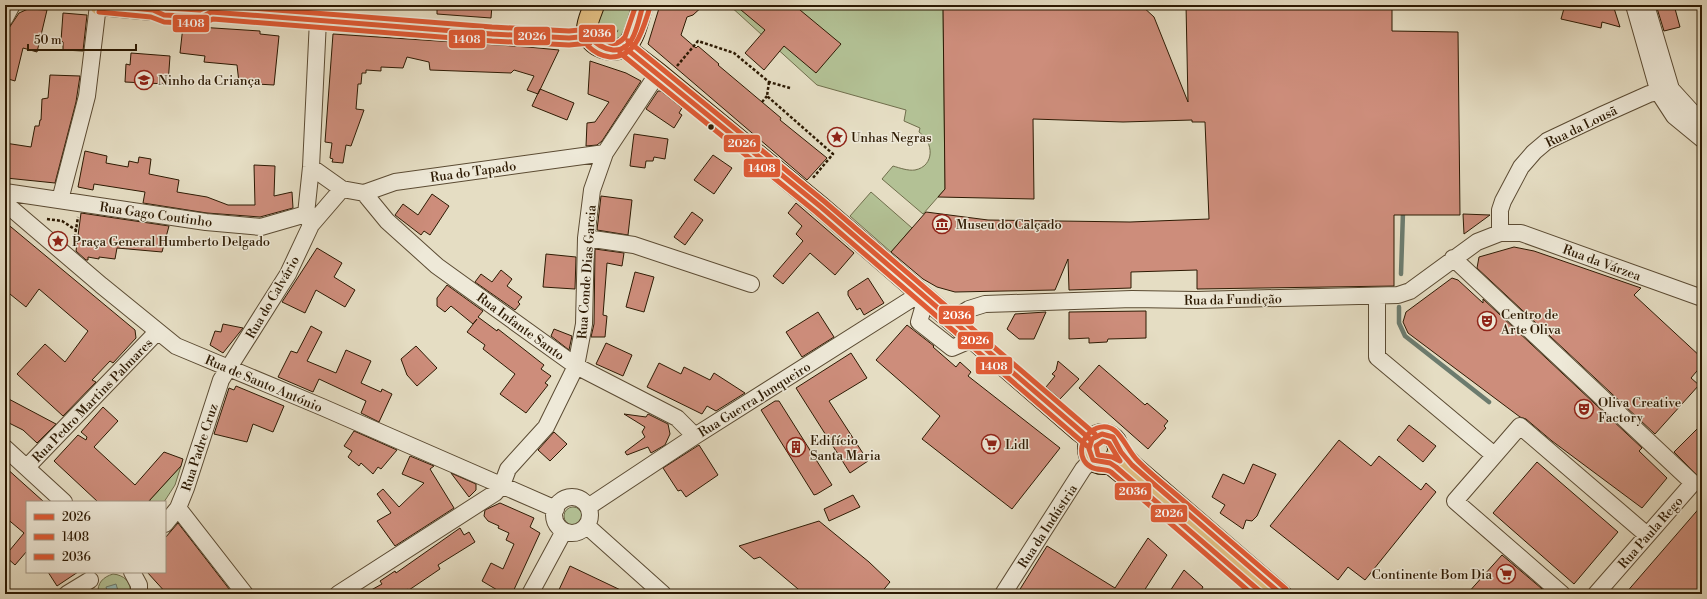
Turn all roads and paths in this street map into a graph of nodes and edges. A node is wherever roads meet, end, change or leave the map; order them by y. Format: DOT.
graph roads {
  1 [pos="12,5"];
  2 [pos="99,5"];
  3 [pos="594,5"];
  4 [pos="643,5"];
  5 [pos="1634,5"];
  6 [pos="1646,5"];
  7 [pos="160,8"];
  8 [pos="207,8"];
  9 [pos="5,18"];
  10 [pos="318,20"];
  11 [pos="594,31"];
  12 [pos="623,40"];
  13 [pos="1650,42"];
  14 [pos="666,71"];
  15 [pos="769,82"];
  16 [pos="790,88"];
  17 [pos="1665,91"];
  18 [pos="767,96"];
  19 [pos="762,102"];
  20 [pos="1702,123"];
  21 [pos="1702,139"];
  22 [pos="605,153"];
  23 [pos="311,167"];
  24 [pos="811,181"];
  25 [pos="342,189"];
  26 [pos="5,192"];
  27 [pos="364,193"];
  28 [pos="60,200"];
  29 [pos="5,203"];
  30 [pos="46,218"];
  31 [pos="309,219"];
  32 [pos="76,226"];
  33 [pos="76,230"];
  34 [pos="1500,233"];
  35 [pos="586,238"];
  36 [pos="74,244"];
  37 [pos="1453,258"];
  38 [pos="751,284"];
  39 [pos="923,295"];
  40 [pos="1377,296"];
  41 [pos="1702,298"];
  42 [pos="951,320"];
  43 [pos="157,332"];
  44 [pos="973,339"];
  45 [pos="576,366"];
  46 [pos="228,367"];
  47 [pos="695,436"];
  48 [pos="5,448"];
  49 [pos="1103,453"];
  50 [pos="1494,455"];
  51 [pos="27,467"];
  52 [pos="502,485"];
  53 [pos="63,501"];
  54 [pos="588,507"];
  55 [pos="178,508"];
  56 [pos="556,509"];
  57 [pos="166,523"];
  58 [pos="587,526"];
  59 [pos="564,531"];
  60 [pos="1648,534"];
  61 [pos="92,582"];
  62 [pos="67,594"];
  63 [pos="246,594"];
  64 [pos="338,594"];
  65 [pos="530,594"];
  66 [pos="663,594"];
  67 [pos="1003,594"];
  68 [pos="1263,594"];
  69 [pos="1281,594"];
  70 [pos="1562,594"];
  71 [pos="1596,594"];
  1 -- 9 [label="street"];
  2 -- 7 [label="main road"];
  2 -- 28 [label="street"];
  3 -- 11 [label="main road"];
  4 -- 12 [label="main road"];
  5 -- 13 [label="street"];
  6 -- 13 [label="street"];
  7 -- 8 [label="street"];
  8 -- 10 [label="street"];
  10 -- 11 [label="street"];
  10 -- 23 [label="street, Rua do Calvário"];
  11 -- 12 [label="path"];
  11 -- 12 [label="main road"];
  12 -- 14 [label="main road"];
  13 -- 17 [label="street"];
  14 -- 15 [label="path"];
  14 -- 22 [label="street, Rua Conde Dias Garcia"];
  14 -- 39 [label="main road"];
  15 -- 16 [label="path"];
  15 -- 18 [label="path"];
  17 -- 20 [label="street"];
  17 -- 21 [label="street"];
  17 -- 34 [label="street, Rua da Lousã"];
  18 -- 19 [label="path"];
  18 -- 24 [label="path"];
  22 -- 27 [label="street, Rua do Tapado"];
  22 -- 35 [label="street, Rua Conde Dias Garcia"];
  23 -- 25 [label="street"];
  23 -- 31 [label="street, Rua do Calvário"];
  25 -- 27 [label="street, Rua do Tapado"];
  25 -- 31 [label="street, Rua do Calvário"];
  26 -- 28 [label="street, Rua Gago Coutinho"];
  27 -- 45 [label="street, Rua Infante Santo"];
  28 -- 31 [label="street, Rua Gago Coutinho"];
  29 -- 43 [label="street, Rua de Santo António"];
  30 -- 33 [label="path"];
  31 -- 46 [label="street, Rua do Calvário"];
  32 -- 33 [label="path"];
  33 -- 36 [label="path"];
  34 -- 37 [label="street, Rua da Fundição"];
  34 -- 41 [label="street, Rua da Várzea"];
  35 -- 38 [label="street"];
  35 -- 45 [label="street, Rua Conde Dias Garcia"];
  37 -- 40 [label="street, Rua da Fundição"];
  37 -- 60 [label="street, Rua Paula Rego"];
  39 -- 42 [label="main road"];
  39 -- 44 [label="street"];
  39 -- 47 [label="street, Rua Guerra Junqueiro"];
  40 -- 42 [label="street, Rua da Fundição"];
  40 -- 50 [label="street"];
  42 -- 44 [label="main road"];
  43 -- 46 [label="street, Rua de Santo António"];
  43 -- 51 [label="street, Rua Pedro Martins Palmares"];
  44 -- 49 [label="main road"];
  45 -- 47 [label="street, Rua Infante Santo"];
  45 -- 52 [label="street, Rua Conde Dias Garcia"];
  46 -- 52 [label="street, Rua de Santo António"];
  46 -- 55 [label="street, Rua Padre Cruz"];
  47 -- 54 [label="street, Rua Guerra Junqueiro"];
  48 -- 51 [label="street"];
  49 -- 67 [label="street, Rua da Indústria"];
  49 -- 68 [label="main road"];
  49 -- 69 [label="main road"];
  50 -- 60 [label="street"];
  50 -- 70 [label="street"];
  51 -- 53 [label="street"];
  52 -- 56 [label="street, Rua de Santo António"];
  52 -- 64 [label="street, Rua Conde Dias Garcia"];
  54 -- 56 [label="street"];
  54 -- 58 [label="street"];
  55 -- 57 [label="street, Rua Padre Cruz"];
  55 -- 63 [label="street"];
  56 -- 59 [label="street"];
  58 -- 59 [label="street"];
  58 -- 66 [label="street"];
  59 -- 65 [label="street"];
  60 -- 71 [label="street, Rua Paula Rego"];
  61 -- 62 [label="street"];
}
